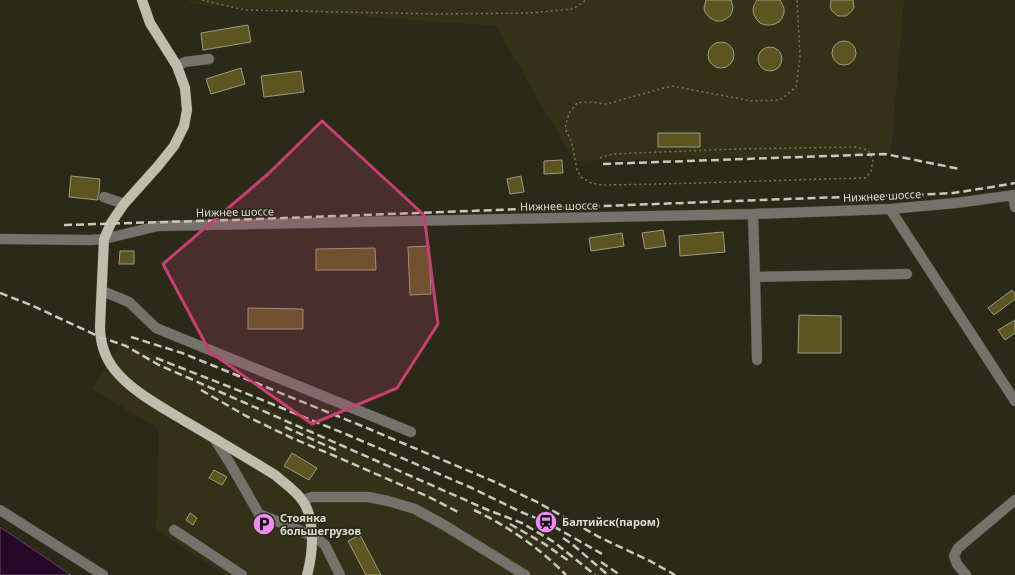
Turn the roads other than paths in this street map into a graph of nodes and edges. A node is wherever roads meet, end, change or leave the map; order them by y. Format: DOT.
graph roads {
  1 [pos="142,0"];
  2 [pos="209,59"];
  3 [pos="177,66"];
  4 [pos="1014,195"];
  5 [pos="104,197"];
  6 [pos="124,204"];
  7 [pos="1015,207"];
  8 [pos="890,209"];
  9 [pos="753,214"];
  10 [pos="0,239"];
  11 [pos="104,240"];
  12 [pos="907,274"];
  13 [pos="756,277"];
  14 [pos="102,291"];
  15 [pos="757,360"];
  16 [pos="1015,401"];
  17 [pos="411,432"];
  18 [pos="214,438"];
  19 [pos="303,500"];
  20 [pos="1015,500"];
  21 [pos="0,510"];
  22 [pos="174,530"];
  23 [pos="312,536"];
  24 [pos="103,575"];
  25 [pos="242,575"];
  26 [pos="307,575"];
  27 [pos="340,575"];
  28 [pos="525,575"];
  29 [pos="966,575"];
  1 -- 3 [label="main road"];
  2 -- 3 [label="street"];
  3 -- 6 [label="main road"];
  4 -- 7 [label="street"];
  4 -- 8 [label="street, Нижнее шоссе"];
  5 -- 6 [label="street"];
  6 -- 11 [label="main road"];
  8 -- 9 [label="street, Нижнее шоссе"];
  8 -- 16 [label="street"];
  9 -- 11 [label="street, Нижнее шоссе"];
  9 -- 13 [label="street"];
  10 -- 11 [label="street, Нижнее шоссе"];
  11 -- 14 [label="main road"];
  12 -- 13 [label="street"];
  13 -- 15 [label="street"];
  14 -- 17 [label="street"];
  14 -- 18 [label="main road"];
  18 -- 19 [label="main road"];
  18 -- 23 [label="street"];
  19 -- 23 [label="main road"];
  19 -- 28 [label="street"];
  20 -- 29 [label="street"];
  21 -- 24 [label="street"];
  22 -- 25 [label="street"];
  23 -- 26 [label="main road"];
  23 -- 27 [label="street"];
}
